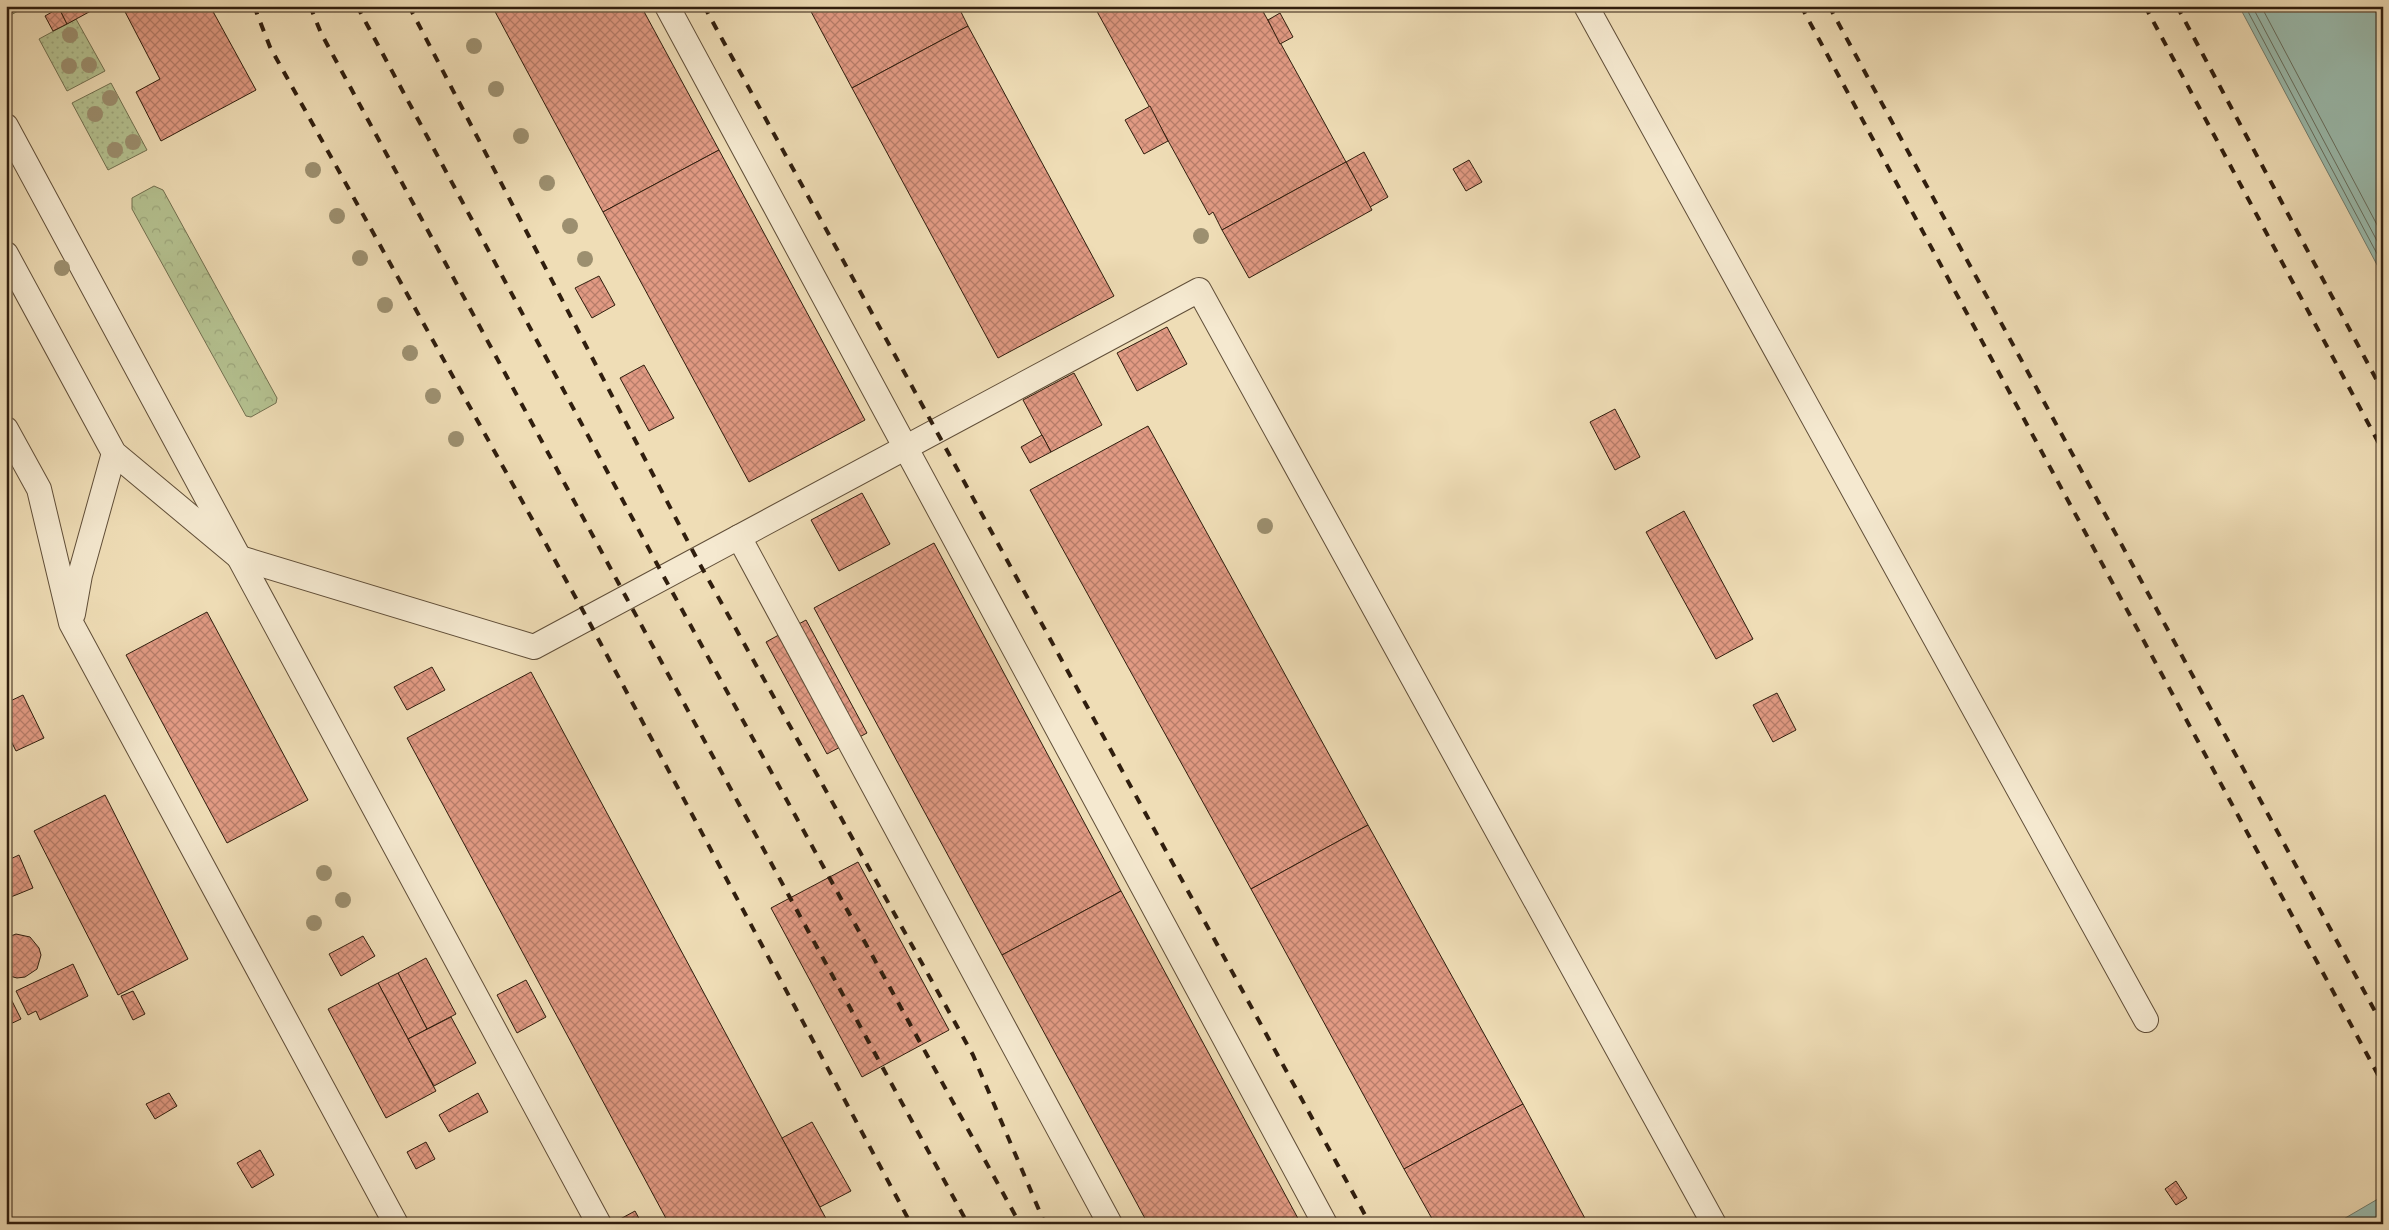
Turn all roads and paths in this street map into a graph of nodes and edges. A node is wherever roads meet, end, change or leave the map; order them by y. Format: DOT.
graph roads {
  1 [pos="667,6"];
  2 [pos="1586,6"];
  3 [pos="6,126"];
  4 [pos="6,254"];
  5 [pos="6,429"];
  6 [pos="906,447"];
  7 [pos="114,453"];
  8 [pos="739,537"];
  9 [pos="240,558"];
  10 [pos="72,623"];
  11 [pos="2146,1020"];
  12 [pos="396,1224"];
  13 [pos="599,1224"];
  14 [pos="1110,1224"];
  15 [pos="1326,1224"];
  16 [pos="1714,1224"];
  1 -- 6 [label="lane"];
  2 -- 11 [label="lane"];
  3 -- 9 [label="lane"];
  4 -- 7 [label="lane"];
  5 -- 10 [label="lane"];
  6 -- 8 [label="lane"];
  6 -- 15 [label="lane"];
  6 -- 16 [label="lane"];
  7 -- 9 [label="lane"];
  7 -- 10 [label="lane"];
  8 -- 9 [label="lane"];
  8 -- 14 [label="lane"];
  9 -- 13 [label="lane"];
  10 -- 12 [label="lane"];
}
